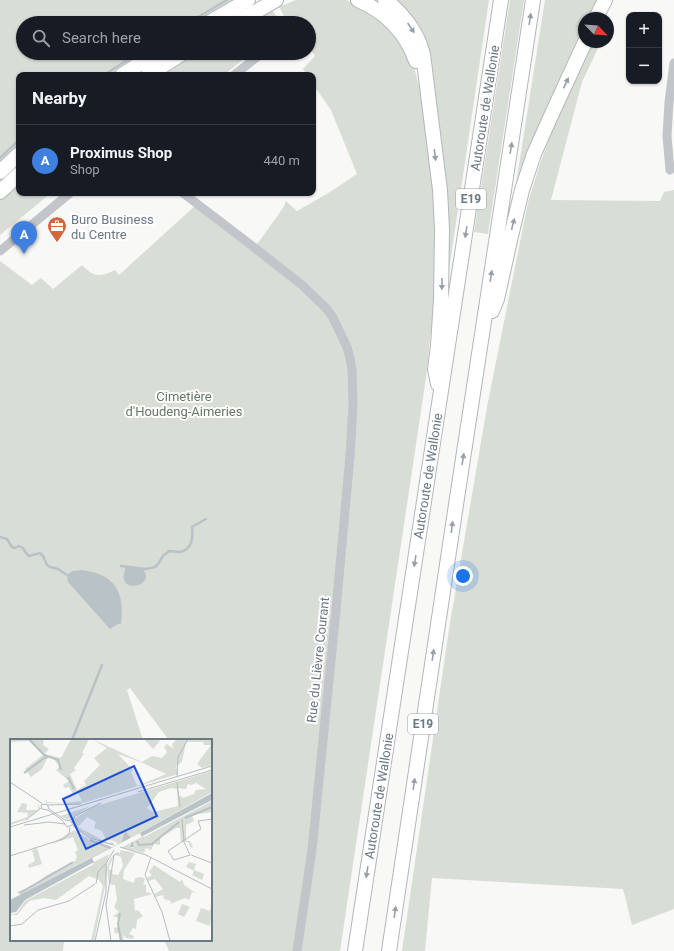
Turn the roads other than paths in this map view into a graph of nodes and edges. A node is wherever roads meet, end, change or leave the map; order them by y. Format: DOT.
graph roads {
  1 [pos="248,0"];
  2 [pos="276,0"];
  3 [pos="358,0"];
  4 [pos="384,0"];
  5 [pos="501,0"];
  6 [pos="533,0"];
  7 [pos="605,0"];
  8 [pos="599,12"];
  9 [pos="220,16"];
  10 [pos="248,16"];
  11 [pos="582,48"];
  12 [pos="146,60"];
  13 [pos="173,60"];
  14 [pos="253,60"];
  15 [pos="674,62"];
  16 [pos="127,72"];
  17 [pos="153,72"];
  18 [pos="238,72"];
  19 [pos="427,93"];
  20 [pos="16,157"];
  21 [pos="670,170"];
  22 [pos="0,172"];
  23 [pos="16,177"];
  24 [pos="0,192"];
  25 [pos="66,196"];
  26 [pos="187,196"];
  27 [pos="0,251"];
  28 [pos="483,328"];
  29 [pos="440,398"];
  30 [pos="297,951"];
  31 [pos="355,951"];
  32 [pos="390,951"];
  1 -- 9 [label="highway"];
  2 -- 10 [label="highway"];
  3 -- 19 [label="highway"];
  4 -- 19 [label="highway, one-way"];
  5 -- 29 [label="highway, Autoroute de Wallonie / E19, one-way"];
  28 -- 6 [label="highway, E19, one-way"];
  7 -- 8 [label="highway"];
  28 -- 11 [label="highway, one-way"];
  12 -- 16 [label="highway"];
  13 -- 17 [label="highway"];
  14 -- 18 [label="street"];
  15 -- 21 [label="street"];
  19 -- 29 [label="highway, one-way"];
  20 -- 22 [label="highway"];
  23 -- 24 [label="highway"];
  25 -- 27 [label="street"];
  26 -- 30 [label="street, Rue du Lièvre Courant"];
  32 -- 28 [label="highway, E19, one-way"];
  29 -- 31 [label="highway, Autoroute de Wallonie / E19, one-way"];
}
